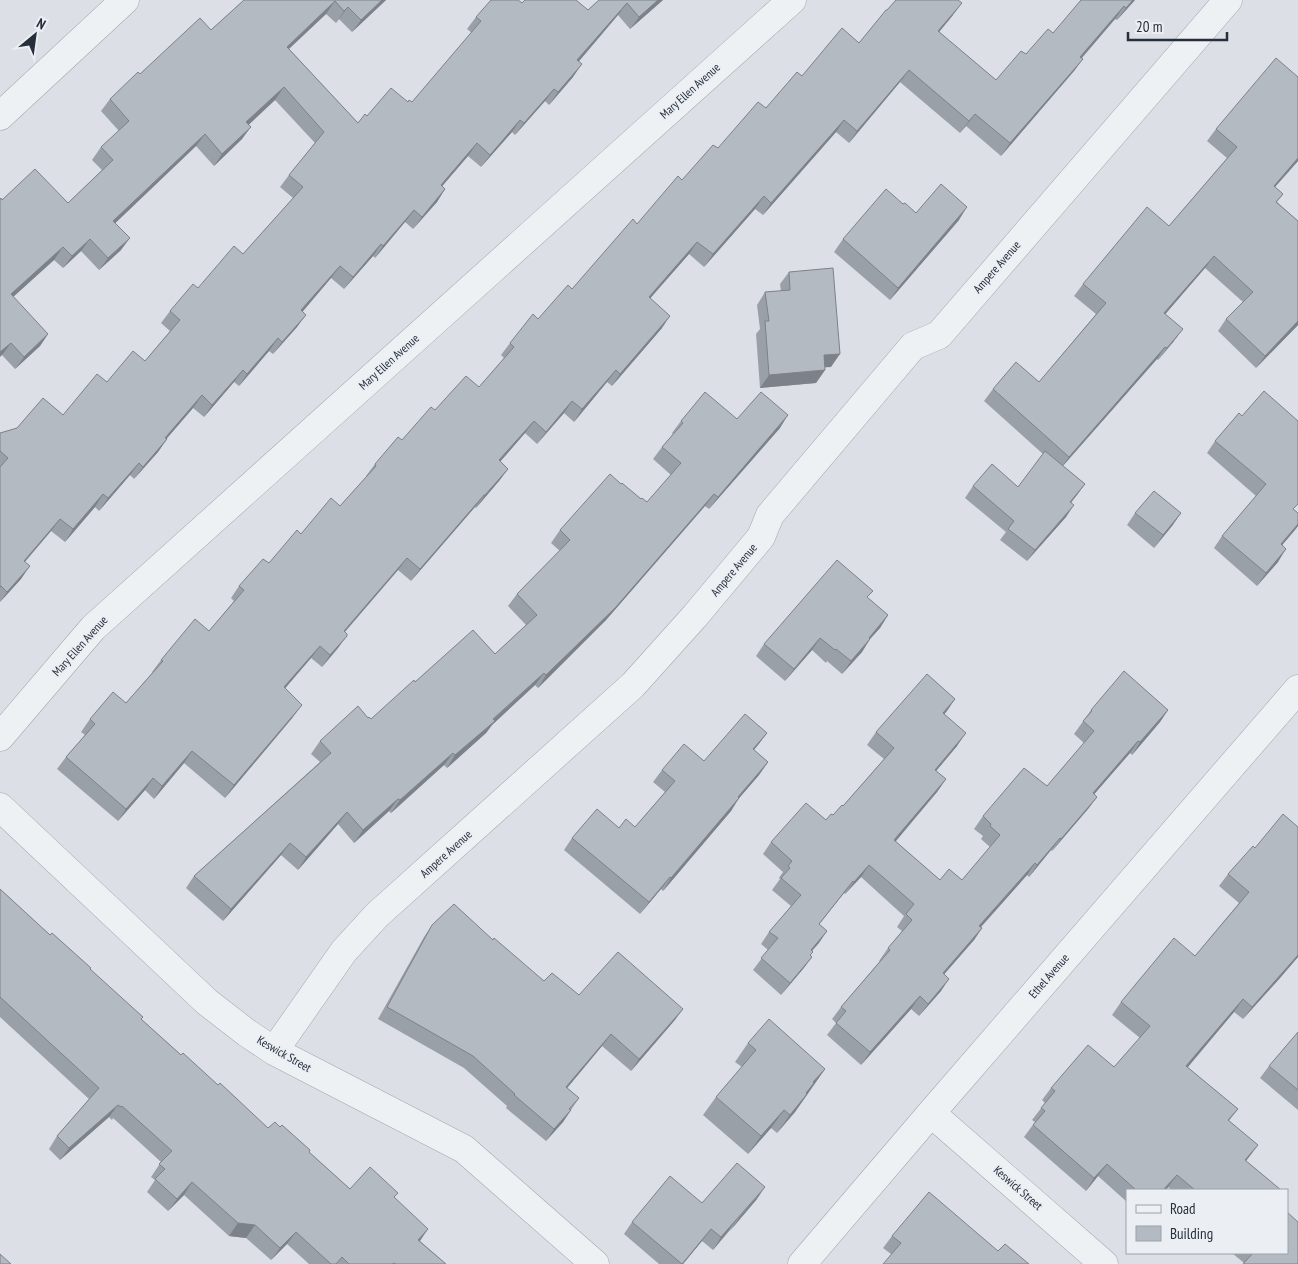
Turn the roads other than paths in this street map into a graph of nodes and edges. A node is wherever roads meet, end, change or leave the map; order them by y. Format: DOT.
graph roads {
  1 [pos="125,0"];
  2 [pos="792,0"];
  3 [pos="1228,0"];
  4 [pos="0,116"];
  5 [pos="1298,689"];
  6 [pos="0,737"];
  7 [pos="0,807"];
  8 [pos="274,1051"];
  9 [pos="931,1112"];
  10 [pos="595,1264"];
  11 [pos="802,1264"];
  12 [pos="1104,1264"];
  1 -- 4 [label="street"];
  2 -- 6 [label="street, Mary Ellen Avenue"];
  3 -- 8 [label="street, Ampere Avenue"];
  5 -- 9 [label="street, Ethel Avenue"];
  7 -- 8 [label="street, Keswick Street"];
  8 -- 10 [label="street, Keswick Street"];
  9 -- 11 [label="street, Ethel Avenue"];
  9 -- 12 [label="street, Keswick Street"];
}
